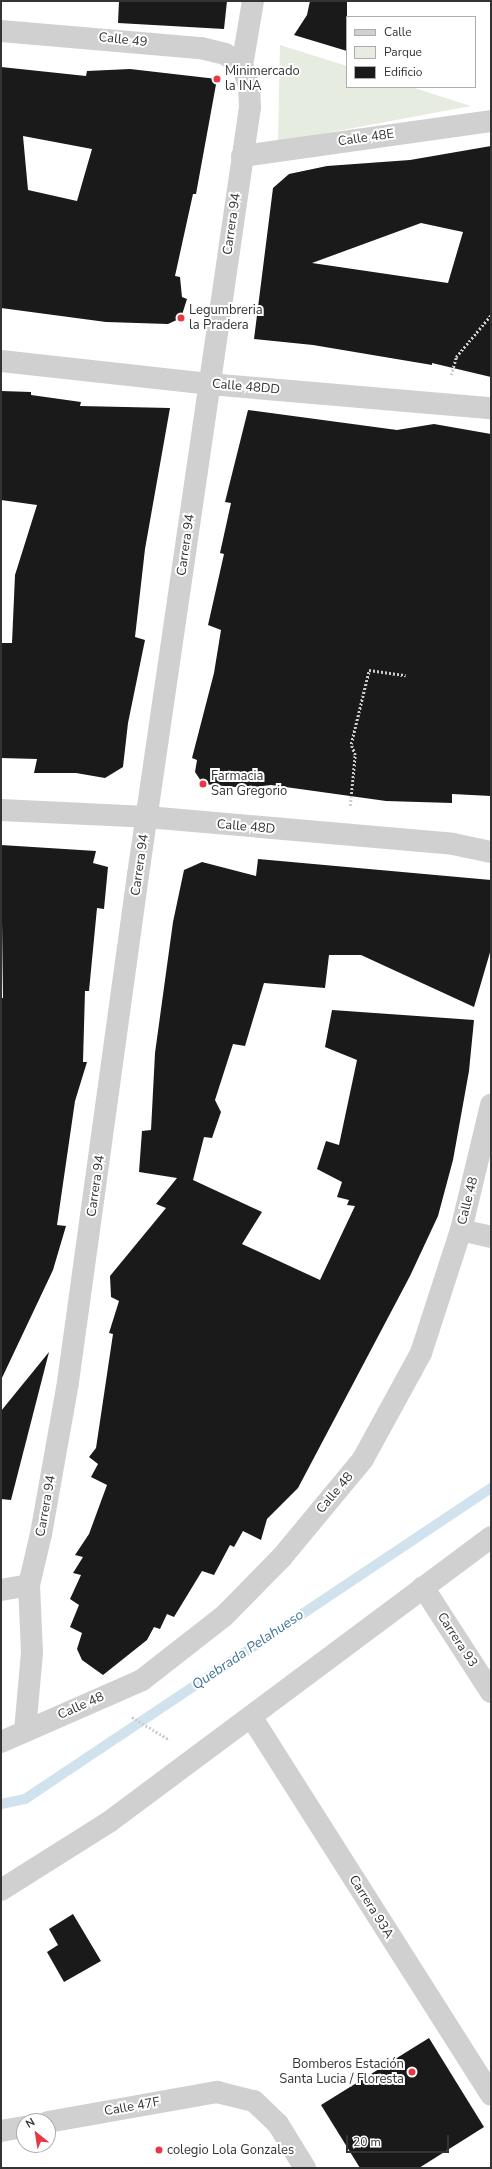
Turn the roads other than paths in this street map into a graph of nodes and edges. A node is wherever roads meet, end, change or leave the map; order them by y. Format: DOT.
graph roads {
  1 [pos="253,1"];
  2 [pos="1,31"];
  3 [pos="242,66"];
  4 [pos="491,121"];
  5 [pos="242,156"];
  6 [pos="1,361"];
  7 [pos="209,384"];
  8 [pos="491,408"];
  9 [pos="1,810"];
  10 [pos="147,817"];
  11 [pos="491,852"];
  12 [pos="491,1104"];
  13 [pos="461,1230"];
  14 [pos="491,1237"];
  15 [pos="491,1537"];
  16 [pos="29,1585"];
  17 [pos="423,1587"];
  18 [pos="1,1590"];
  19 [pos="491,1692"];
  20 [pos="252,1718"];
  21 [pos="25,1731"];
  22 [pos="1,1742"];
  23 [pos="1,1890"];
  24 [pos="491,2095"];
  25 [pos="56,2121"];
  26 [pos="16,2128"];
  27 [pos="1,2131"];
  28 [pos="305,2168"];
  1 -- 3 [label="street"];
  2 -- 3 [label="street, Calle 49"];
  3 -- 5 [label="street, Carrera 94"];
  4 -- 5 [label="street, Calle 48E"];
  5 -- 7 [label="street, Carrera 94"];
  6 -- 7 [label="street, Calle 48DD"];
  7 -- 8 [label="street, Calle 48DD"];
  7 -- 10 [label="street, Carrera 94"];
  9 -- 10 [label="street, Calle 48D"];
  10 -- 11 [label="street, Calle 48D"];
  10 -- 16 [label="street, Carrera 94"];
  12 -- 13 [label="street, Calle 48"];
  13 -- 14 [label="street"];
  13 -- 21 [label="street, Calle 48"];
  15 -- 17 [label="street"];
  16 -- 18 [label="street"];
  16 -- 21 [label="street, Carrera 94"];
  17 -- 19 [label="street, Carrera 93"];
  17 -- 20 [label="street"];
  20 -- 23 [label="street"];
  20 -- 24 [label="street, Carrera 93A"];
  21 -- 22 [label="street, Calle 48"];
  25 -- 28 [label="street, Calle 47F"];
  26 -- 27 [label="street"];
}
